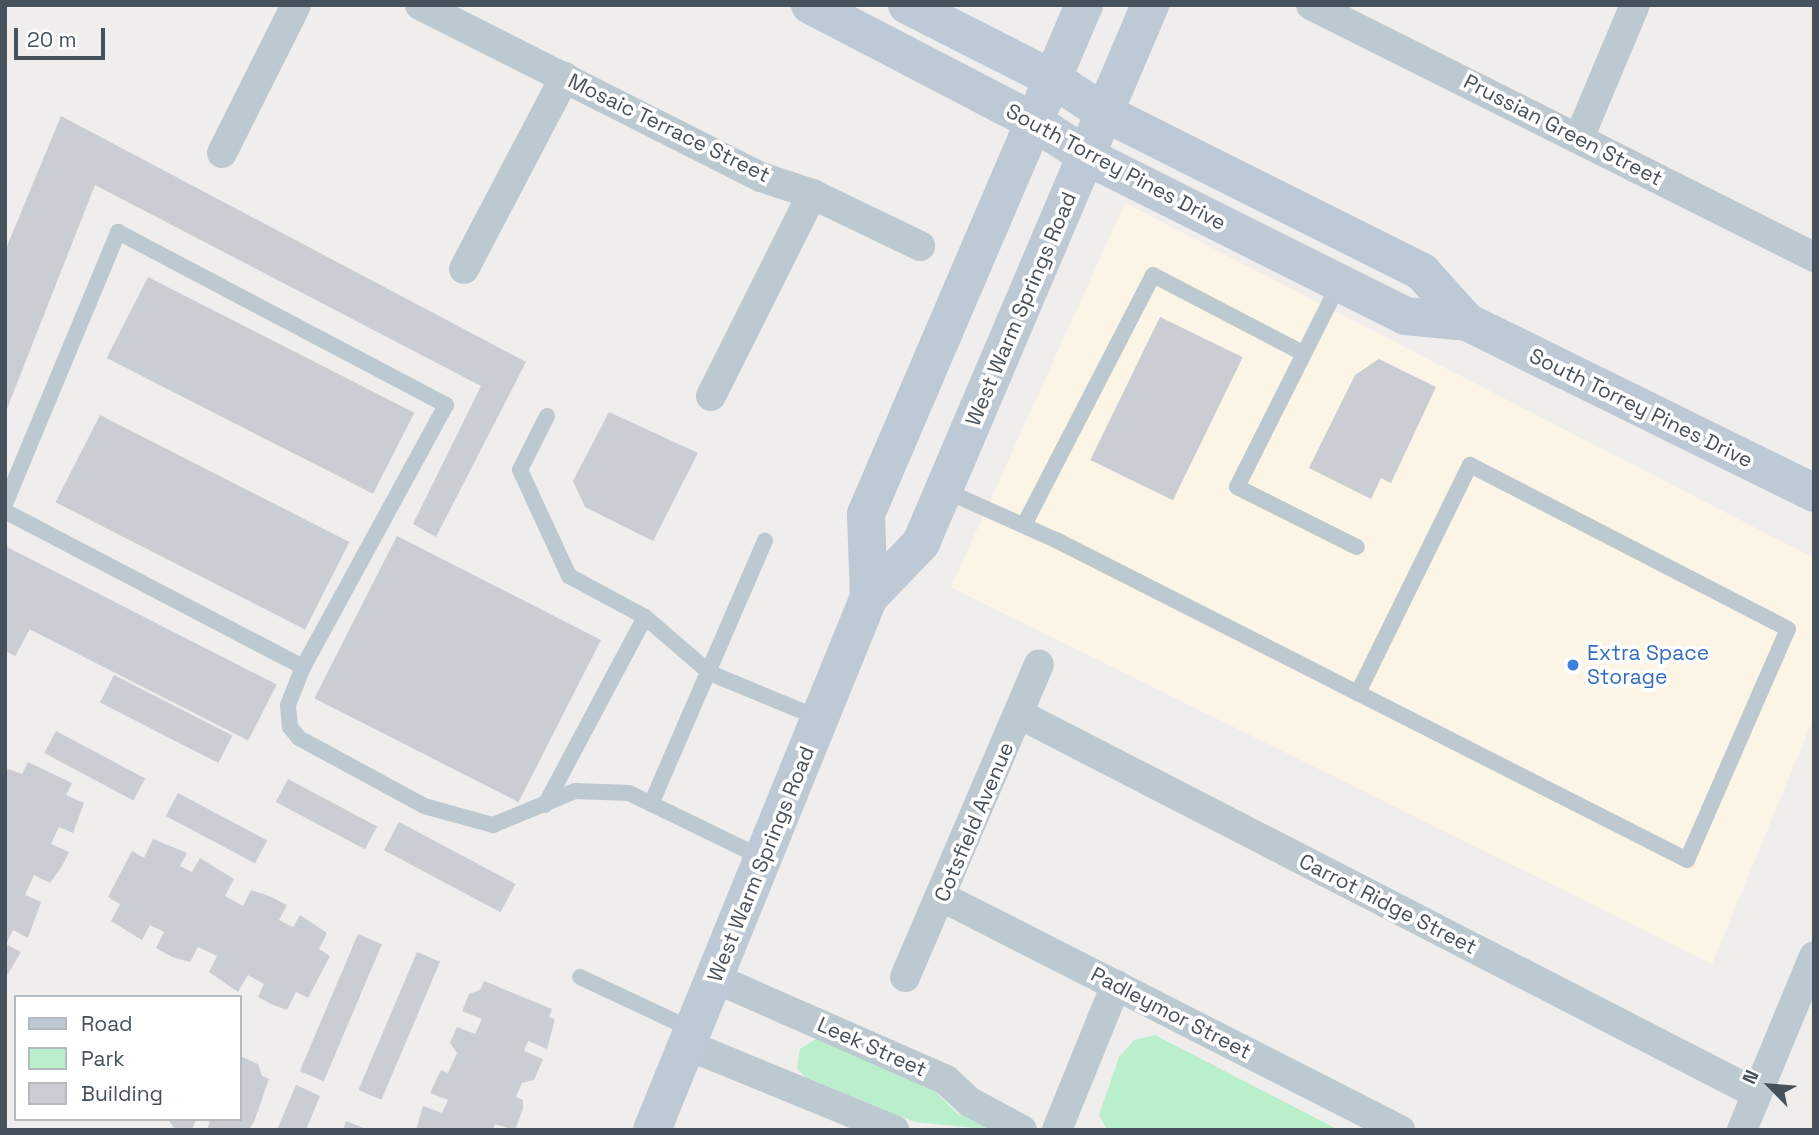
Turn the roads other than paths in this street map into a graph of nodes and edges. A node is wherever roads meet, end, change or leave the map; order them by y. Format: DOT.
graph roads {
  1 [pos="296,5"];
  2 [pos="420,5"];
  3 [pos="810,5"];
  4 [pos="907,5"];
  5 [pos="1084,5"];
  6 [pos="1150,5"];
  7 [pos="1311,5"];
  8 [pos="1635,5"];
  9 [pos="565,77"];
  10 [pos="1053,79"];
  11 [pos="1105,113"];
  12 [pos="1032,121"];
  13 [pos="1580,138"];
  14 [pos="222,153"];
  15 [pos="1086,156"];
  16 [pos="811,194"];
  17 [pos="920,246"];
  18 [pos="1814,257"];
  19 [pos="464,269"];
  20 [pos="1339,284"];
  21 [pos="1467,322"];
  22 [pos="1303,353"];
  23 [pos="711,396"];
  24 [pos="547,416"];
  25 [pos="944,490"];
  26 [pos="1814,493"];
  27 [pos="5,504"];
  28 [pos="5,511"];
  29 [pos="1024,525"];
  30 [pos="765,541"];
  31 [pos="1356,547"];
  32 [pos="869,597"];
  33 [pos="645,617"];
  34 [pos="1039,665"];
  35 [pos="303,667"];
  36 [pos="710,673"];
  37 [pos="1358,693"];
  38 [pos="1019,714"];
  39 [pos="821,719"];
  40 [pos="651,804"];
  41 [pos="545,805"];
  42 [pos="763,858"];
  43 [pos="942,897"];
  44 [pos="1814,957"];
  45 [pos="580,977"];
  46 [pos="905,977"];
  47 [pos="714,978"];
  48 [pos="1116,985"];
  49 [pos="690,1038"];
  50 [pos="1757,1094"];
  51 [pos="652,1130"];
  52 [pos="894,1130"];
  53 [pos="1022,1130"];
  54 [pos="1057,1130"];
  55 [pos="1400,1130"];
  56 [pos="1742,1130"];
  1 -- 14 [label="street"];
  2 -- 9 [label="street, Mosaic Terrace Street"];
  3 -- 12 [label="main road, South Torrey Pines Drive"];
  4 -- 10 [label="main road, South Torrey Pines Drive"];
  5 -- 10 [label="main road, West Warm Springs Road"];
  6 -- 11 [label="main road, West Warm Springs Road"];
  7 -- 13 [label="street, Prussian Green Street"];
  8 -- 13 [label="street"];
  9 -- 16 [label="street, Mosaic Terrace Street"];
  9 -- 19 [label="street"];
  10 -- 11 [label="main road, South Torrey Pines Drive"];
  10 -- 12 [label="main road, West Warm Springs Road"];
  11 -- 15 [label="main road, West Warm Springs Road"];
  11 -- 21 [label="main road, South Torrey Pines Drive"];
  12 -- 15 [label="main road, South Torrey Pines Drive"];
  12 -- 32 [label="main road, West Warm Springs Road"];
  13 -- 18 [label="street, Prussian Green Street"];
  15 -- 20 [label="main road, South Torrey Pines Drive"];
  15 -- 25 [label="main road, West Warm Springs Road"];
  16 -- 17 [label="street, Mosaic Terrace Street"];
  16 -- 23 [label="street"];
  20 -- 21 [label="main road, South Torrey Pines Drive"];
  20 -- 22 [label="lane"];
  21 -- 26 [label="main road, South Torrey Pines Drive"];
  22 -- 29 [label="lane"];
  22 -- 31 [label="lane"];
  24 -- 33 [label="lane"];
  25 -- 29 [label="lane"];
  25 -- 32 [label="main road, West Warm Springs Road"];
  27 -- 35 [label="lane"];
  28 -- 35 [label="lane"];
  29 -- 37 [label="lane"];
  30 -- 36 [label="lane"];
  32 -- 39 [label="main road, West Warm Springs Road"];
  33 -- 36 [label="lane"];
  33 -- 41 [label="lane"];
  34 -- 38 [label="street, Cotsfield Avenue"];
  35 -- 41 [label="lane"];
  36 -- 39 [label="lane"];
  36 -- 40 [label="lane"];
  37 -- 37 [label="lane"];
  38 -- 43 [label="street, Cotsfield Avenue"];
  38 -- 50 [label="street, Carrot Ridge Street"];
  39 -- 42 [label="main road, West Warm Springs Road"];
  40 -- 41 [label="lane"];
  40 -- 42 [label="lane"];
  42 -- 47 [label="main road, West Warm Springs Road"];
  43 -- 46 [label="street, Cotsfield Avenue"];
  43 -- 48 [label="street, Padleymor Street"];
  44 -- 50 [label="street"];
  45 -- 49 [label="lane"];
  47 -- 49 [label="main road, West Warm Springs Road"];
  47 -- 53 [label="street, Leek Street"];
  48 -- 54 [label="street"];
  48 -- 55 [label="street, Padleymor Street"];
  49 -- 51 [label="main road, West Warm Springs Road"];
  49 -- 52 [label="street"];
  50 -- 56 [label="street"];
}
